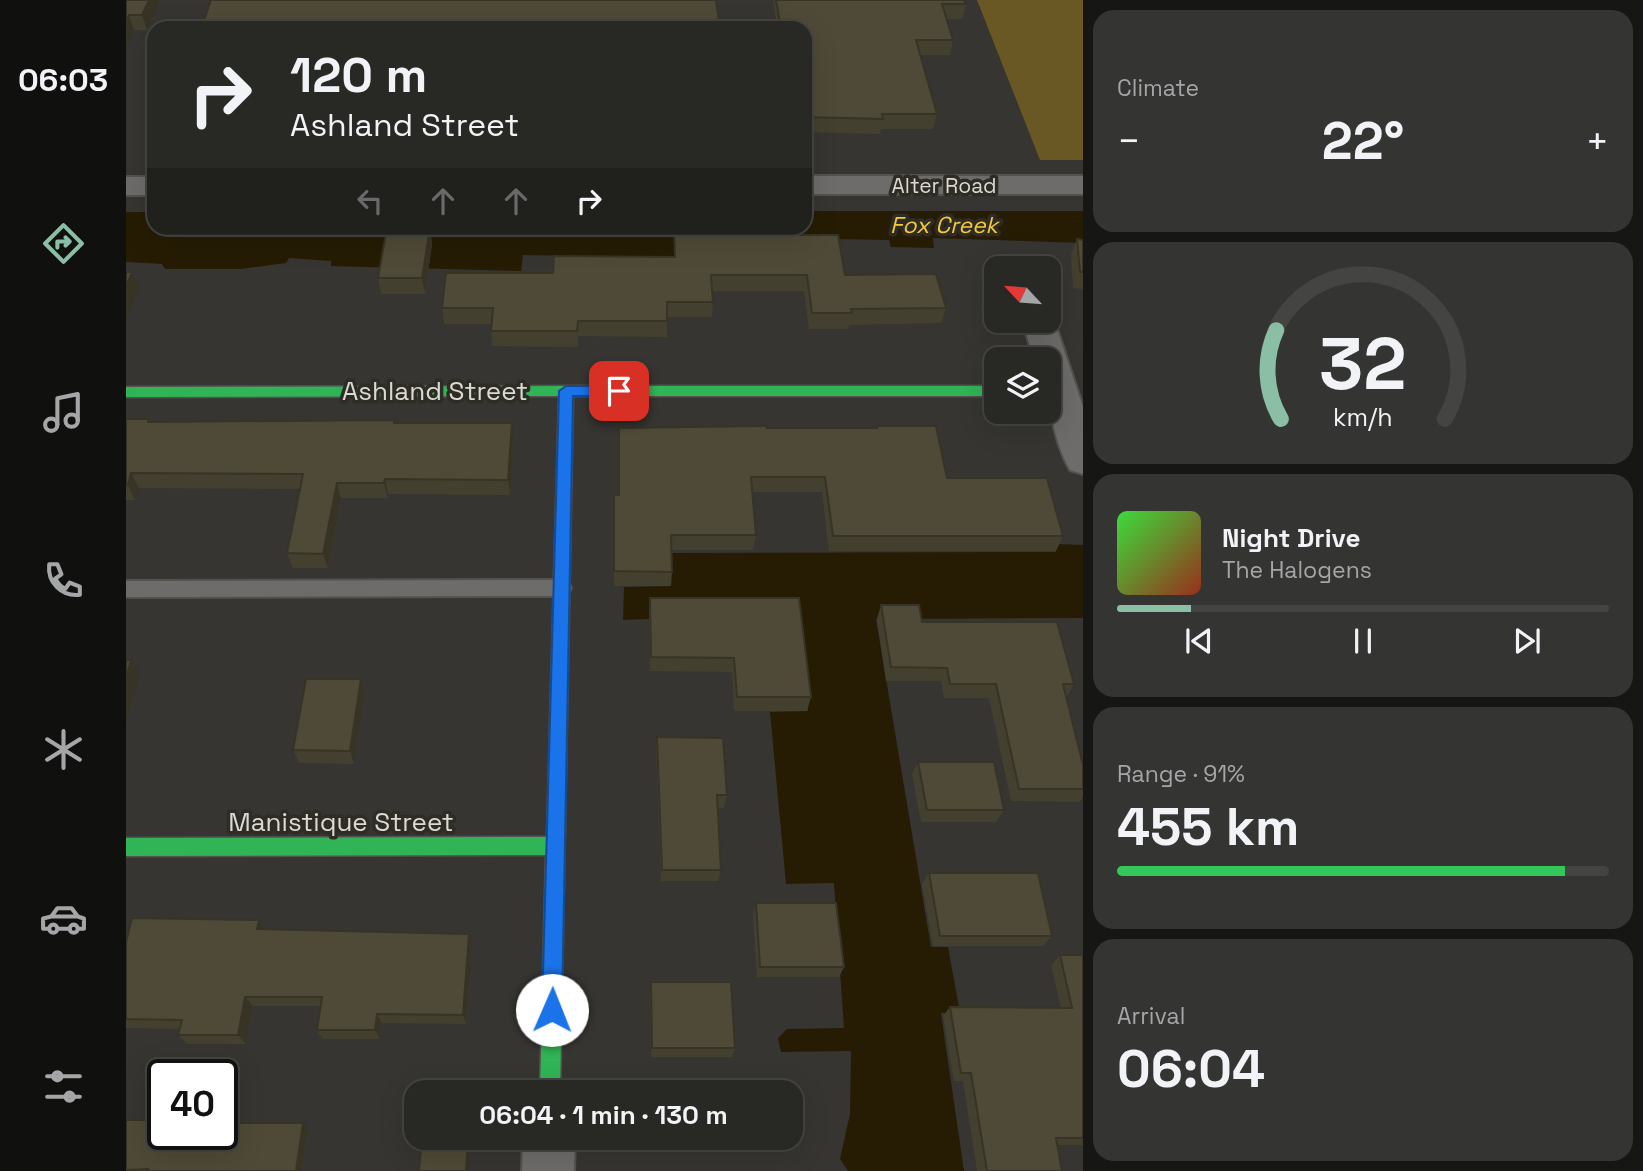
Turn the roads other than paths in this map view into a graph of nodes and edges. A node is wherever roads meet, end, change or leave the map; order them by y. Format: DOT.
graph roads {
  1 [pos="812,185"];
  2 [pos="1083,185"];
  3 [pos="126,186"];
  4 [pos="147,186"];
  5 [pos="566,391"];
  6 [pos="984,391"];
  7 [pos="126,392"];
  8 [pos="1061,408"];
  9 [pos="1083,461"];
  10 [pos="561,588"];
  11 [pos="126,589"];
  12 [pos="556,846"];
  13 [pos="126,848"];
  14 [pos="550,1080"];
  15 [pos="549,1150"];
  16 [pos="548,1171"];
  1 -- 2 [label="street, Alter Road"];
  3 -- 4 [label="street"];
  5 -- 6 [label="street, Ashland Street"];
  5 -- 7 [label="street, Ashland Street"];
  5 -- 10 [label="street"];
  8 -- 9 [label="street"];
  10 -- 11 [label="lane"];
  10 -- 12 [label="street"];
  12 -- 13 [label="street, Manistique Street"];
  12 -- 14 [label="street"];
  15 -- 16 [label="street"];
}
